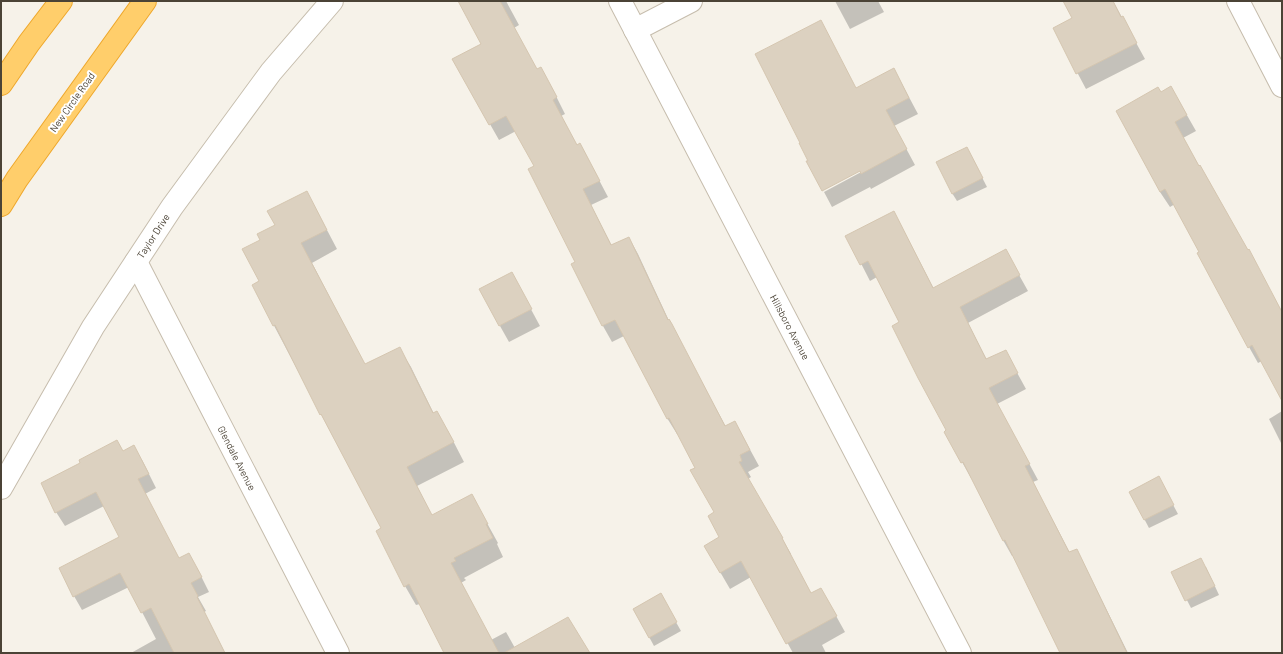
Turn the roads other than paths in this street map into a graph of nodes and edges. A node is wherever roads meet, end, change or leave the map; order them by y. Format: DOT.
graph roads {
  1 [pos="61,1"];
  2 [pos="145,1"];
  3 [pos="332,1"];
  4 [pos="620,1"];
  5 [pos="691,1"];
  6 [pos="1238,1"];
  7 [pos="635,30"];
  8 [pos="1,84"];
  9 [pos="1282,86"];
  10 [pos="1,205"];
  11 [pos="136,262"];
  12 [pos="1,488"];
  13 [pos="338,653"];
  14 [pos="960,653"];
  1 -- 8 [label="highway"];
  2 -- 10 [label="highway, New Circle Road"];
  3 -- 11 [label="street, Taylor Drive"];
  4 -- 7 [label="street, Hillsboro Avenue"];
  5 -- 7 [label="street"];
  6 -- 9 [label="street"];
  7 -- 14 [label="street, Hillsboro Avenue"];
  11 -- 12 [label="street, Taylor Drive"];
  11 -- 13 [label="street, Glendale Avenue"];
}
